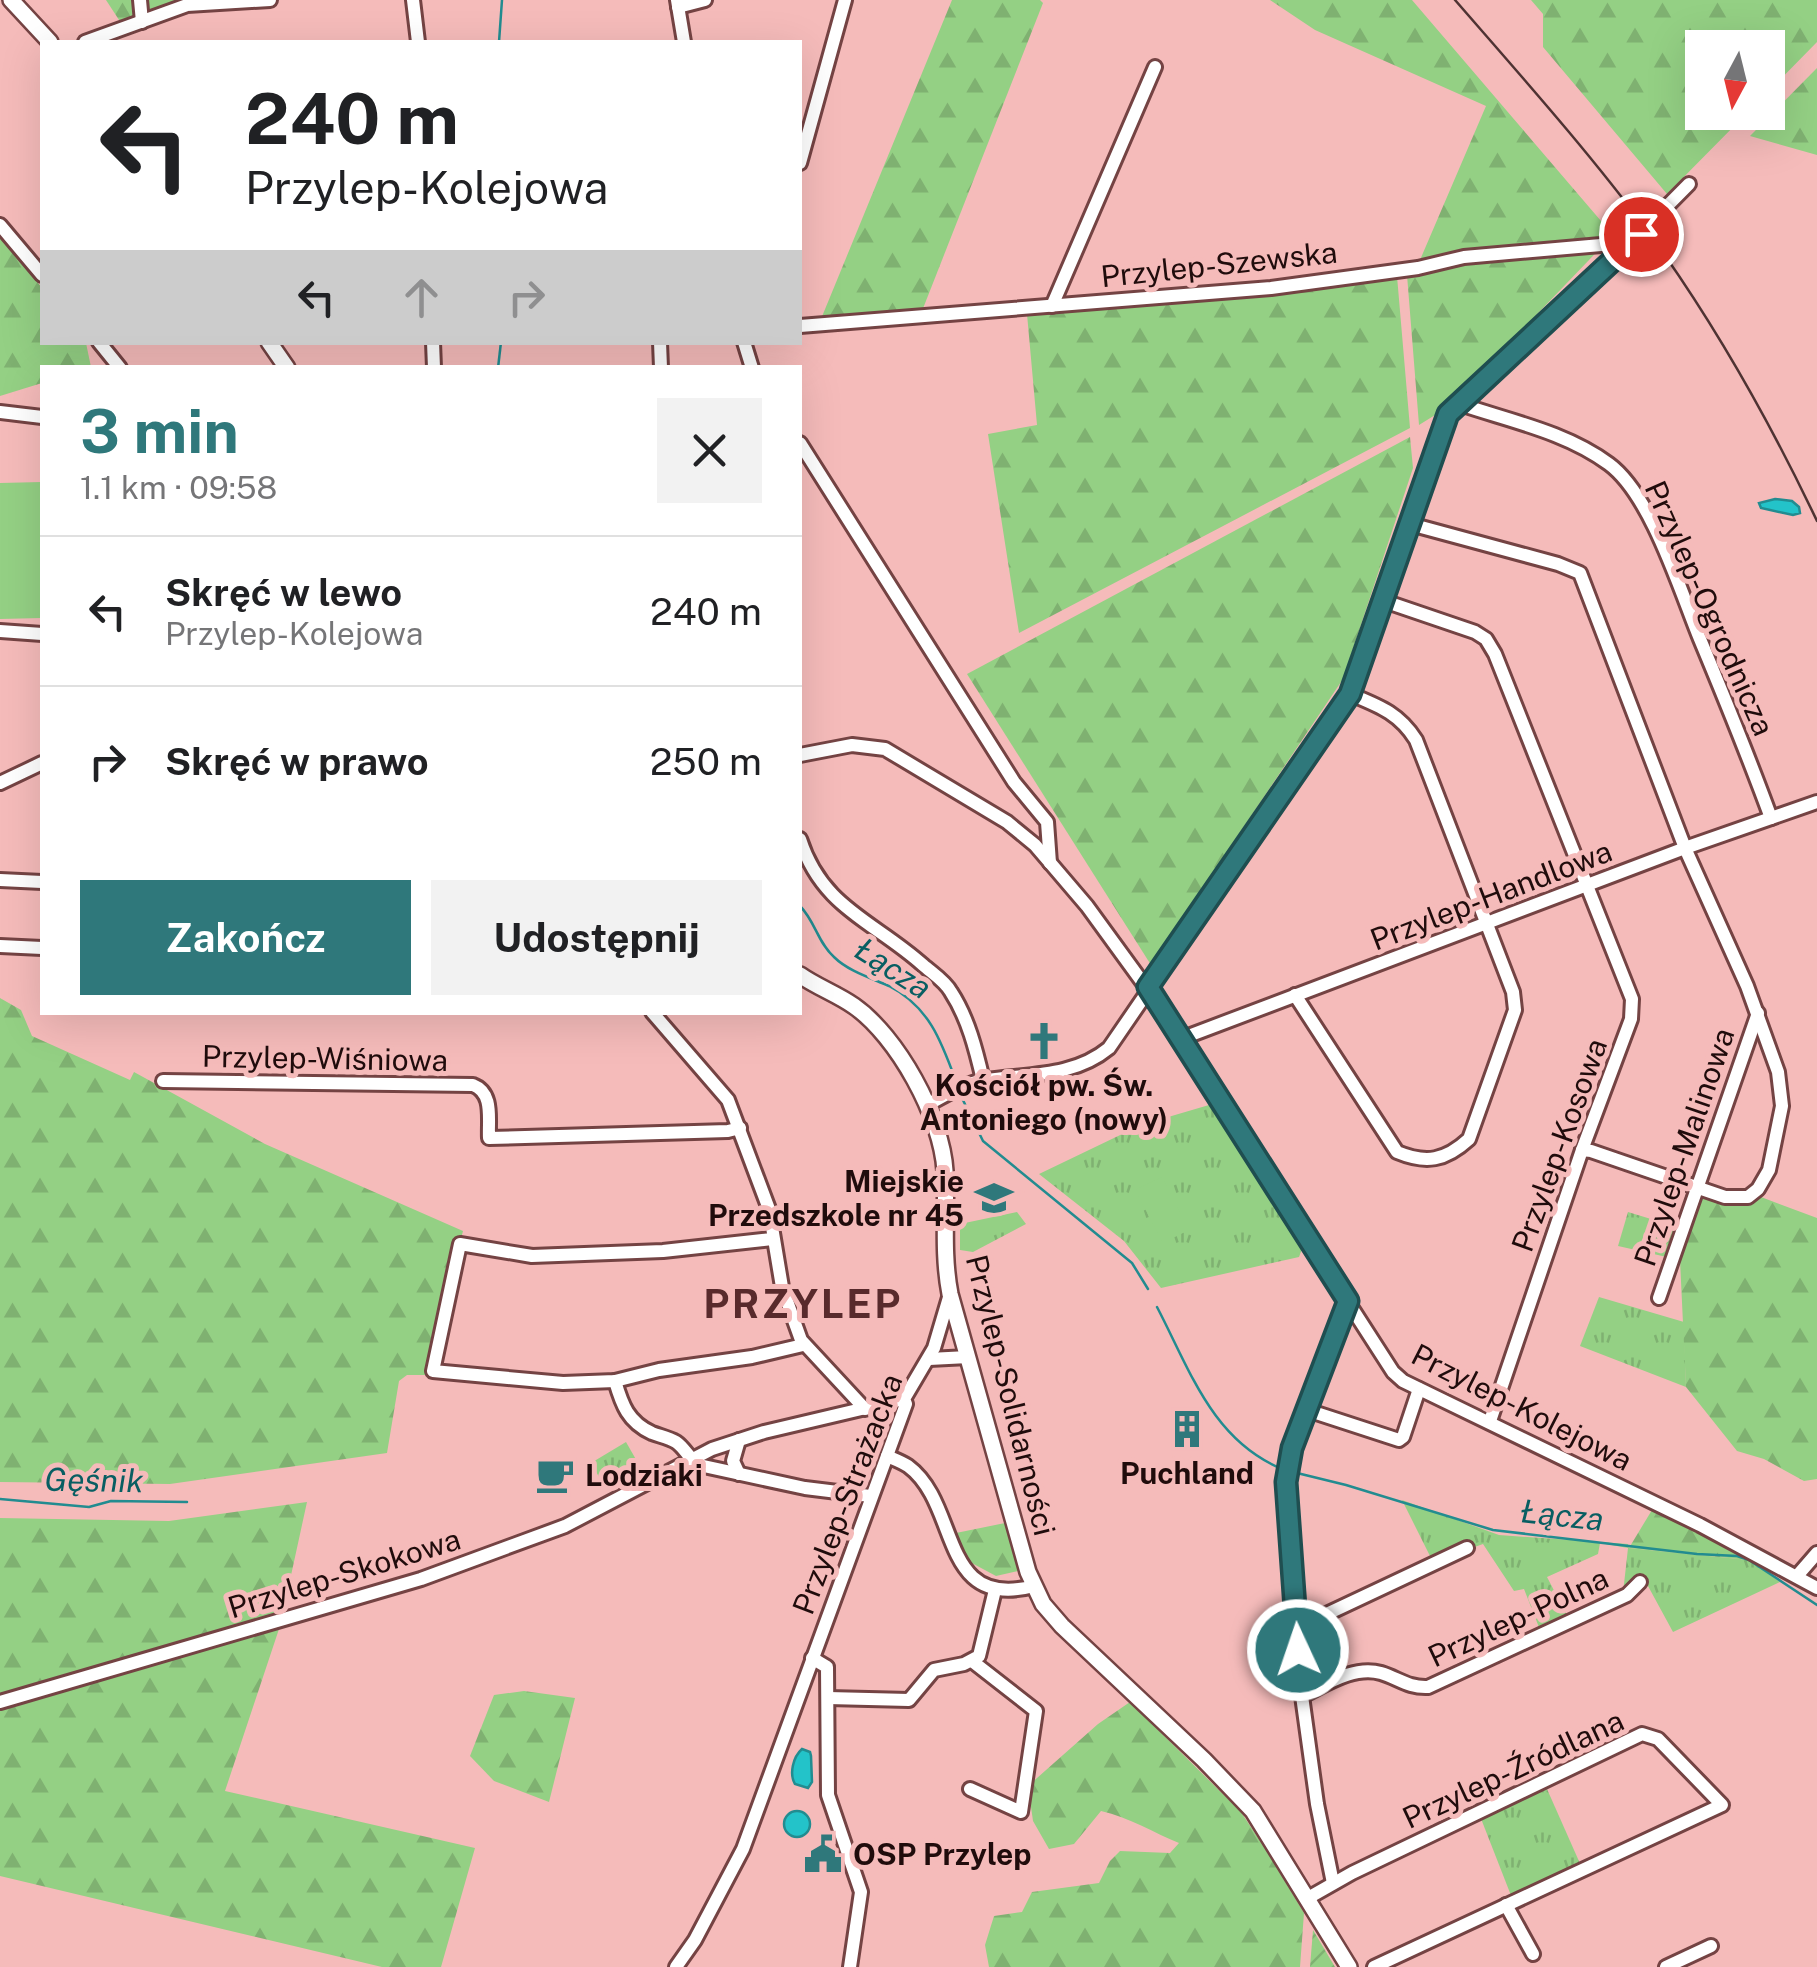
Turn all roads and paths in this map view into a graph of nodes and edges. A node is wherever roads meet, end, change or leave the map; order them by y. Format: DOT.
graph roads {
  1 [pos="10,0"];
  2 [pos="140,0"];
  3 [pos="270,0"];
  4 [pos="413,0"];
  5 [pos="705,0"];
  6 [pos="845,0"];
  7 [pos="677,3"];
  8 [pos="142,22"];
  9 [pos="48,40"];
  10 [pos="91,40"];
  11 [pos="418,40"];
  12 [pos="684,40"];
  13 [pos="1154,66"];
  14 [pos="802,155"];
  15 [pos="1689,184"];
  16 [pos="0,225"];
  17 [pos="1641,234"];
  18 [pos="40,273"];
  19 [pos="1052,306"];
  20 [pos="802,326"];
  21 [pos="101,345"];
  22 [pos="118,365"];
  23 [pos="1460,404"];
  24 [pos="0,412"];
  25 [pos="40,418"];
  26 [pos="802,446"];
  27 [pos="1410,524"];
  28 [pos="1384,601"];
  29 [pos="0,631"];
  30 [pos="40,634"];
  31 [pos="1350,694"];
  32 [pos="802,755"];
  33 [pos="40,764"];
  34 [pos="0,783"];
  35 [pos="1817,802"];
  36 [pos="1772,818"];
  37 [pos="802,844"];
  38 [pos="1685,848"];
  39 [pos="1050,863"];
  40 [pos="0,880"];
  41 [pos="40,882"];
  42 [pos="1588,886"];
  43 [pos="1486,924"];
  44 [pos="0,946"];
  45 [pos="40,948"];
  46 [pos="802,977"];
  47 [pos="1148,987"];
  48 [pos="1294,995"];
  49 [pos="1758,1014"];
  50 [pos="655,1015"];
  51 [pos="1183,1038"];
  52 [pos="983,1080"];
  53 [pos="163,1082"];
  54 [pos="927,1105"];
  55 [pos="740,1128"];
  56 [pos="1582,1150"];
  57 [pos="1695,1186"];
  58 [pos="772,1240"];
  59 [pos="950,1294"];
  60 [pos="1659,1298"];
  61 [pos="1348,1301"];
  62 [pos="804,1345"];
  63 [pos="968,1357"];
  64 [pos="928,1359"];
  65 [pos="615,1381"];
  66 [pos="1420,1389"];
  67 [pos="904,1399"];
  68 [pos="872,1408"];
  69 [pos="1306,1410"];
  70 [pos="901,1420"];
  71 [pos="1490,1421"];
  72 [pos="739,1440"];
  73 [pos="886,1456"];
  74 [pos="689,1459"];
  75 [pos="739,1474"];
  76 [pos="870,1496"];
  77 [pos="1467,1548"];
  78 [pos="1817,1553"];
  79 [pos="1797,1576"];
  80 [pos="1640,1582"];
  81 [pos="1034,1586"];
  82 [pos="1817,1588"];
  83 [pos="995,1590"];
  84 [pos="1297,1628"];
  85 [pos="812,1658"];
  86 [pos="972,1661"];
  87 [pos="1302,1696"];
  88 [pos="828,1698"];
  89 [pos="0,1702"];
  90 [pos="970,1789"];
  91 [pos="1334,1883"];
  92 [pos="1308,1898"];
  93 [pos="1506,1905"];
  94 [pos="1711,1946"];
  95 [pos="1532,1954"];
  96 [pos="676,1967"];
  97 [pos="850,1967"];
  98 [pos="1349,1967"];
  99 [pos="1374,1967"];
  100 [pos="1666,1967"];
  1 -- 9 [label="main road"];
  2 -- 8 [label="street"];
  3 -- 8 [label="street"];
  4 -- 11 [label="street"];
  5 -- 7 [label="street"];
  6 -- 14 [label="street"];
  7 -- 12 [label="street"];
  8 -- 10 [label="street"];
  13 -- 19 [label="street"];
  15 -- 17 [label="street"];
  16 -- 18 [label="street"];
  17 -- 19 [label="street, Przylep-Szewska"];
  17 -- 23 [label="street"];
  19 -- 20 [label="street, Przylep-Szewska"];
  21 -- 22 [label="street"];
  23 -- 27 [label="street"];
  23 -- 36 [label="street, Przylep-Ogrodnicza"];
  24 -- 25 [label="street"];
  26 -- 39 [label="street"];
  27 -- 28 [label="street"];
  27 -- 38 [label="street"];
  28 -- 31 [label="street"];
  28 -- 42 [label="street, Przylep-Kosowa"];
  29 -- 30 [label="street"];
  31 -- 43 [label="street"];
  31 -- 47 [label="street"];
  32 -- 39 [label="street"];
  33 -- 34 [label="street"];
  35 -- 36 [label="street, Przylep-Handlowa"];
  36 -- 38 [label="street, Przylep-Handlowa"];
  37 -- 52 [label="street"];
  38 -- 42 [label="street, Przylep-Handlowa"];
  38 -- 49 [label="street"];
  39 -- 47 [label="street"];
  40 -- 41 [label="street"];
  42 -- 43 [label="street, Przylep-Handlowa"];
  42 -- 56 [label="street, Przylep-Kosowa"];
  43 -- 48 [label="street, Przylep-Handlowa"];
  43 -- 48 [label="street"];
  44 -- 45 [label="street"];
  46 -- 54 [label="main road, Przylep-Solidarności"];
  47 -- 51 [label="street, Przylep-Kolejowa"];
  47 -- 52 [label="street"];
  48 -- 51 [label="street, Przylep-Handlowa"];
  49 -- 57 [label="street, Przylep-Malinowa"];
  49 -- 57 [label="street"];
  50 -- 55 [label="street"];
  51 -- 61 [label="street, Przylep-Kolejowa"];
  52 -- 54 [label="street"];
  53 -- 55 [label="street, Przylep-Wiśniowa"];
  54 -- 59 [label="main road, Przylep-Solidarności"];
  55 -- 58 [label="street"];
  56 -- 57 [label="street"];
  56 -- 71 [label="street, Przylep-Kosowa"];
  57 -- 60 [label="street, Przylep-Malinowa"];
  58 -- 62 [label="street"];
  58 -- 65 [label="street"];
  59 -- 63 [label="main road, Przylep-Solidarności"];
  59 -- 64 [label="street, Przylep-Strażacka"];
  61 -- 66 [label="street, Przylep-Kolejowa"];
  61 -- 69 [label="street"];
  62 -- 65 [label="street"];
  62 -- 68 [label="street"];
  63 -- 64 [label="street"];
  63 -- 81 [label="main road, Przylep-Solidarności"];
  64 -- 67 [label="street, Przylep-Strażacka"];
  65 -- 74 [label="street"];
  66 -- 69 [label="street"];
  66 -- 71 [label="street, Przylep-Kolejowa"];
  67 -- 68 [label="street, Przylep-Skokowa"];
  67 -- 70 [label="street, Przylep-Strażacka"];
  68 -- 70 [label="street"];
  68 -- 72 [label="street, Przylep-Skokowa"];
  69 -- 84 [label="street"];
  70 -- 73 [label="street, Przylep-Strażacka"];
  71 -- 79 [label="street, Przylep-Kolejowa"];
  72 -- 74 [label="street, Przylep-Skokowa"];
  72 -- 75 [label="street"];
  73 -- 76 [label="street, Przylep-Strażacka"];
  73 -- 83 [label="street"];
  74 -- 75 [label="street"];
  74 -- 89 [label="street, Przylep-Skokowa"];
  75 -- 76 [label="street"];
  76 -- 85 [label="street, Przylep-Strażacka"];
  77 -- 84 [label="street"];
  78 -- 79 [label="street"];
  79 -- 82 [label="street, Przylep-Kolejowa"];
  80 -- 87 [label="street, Przylep-Polna"];
  81 -- 83 [label="street"];
  81 -- 92 [label="main road, Przylep-Solidarności"];
  83 -- 86 [label="street"];
  84 -- 87 [label="street"];
  85 -- 88 [label="street, Przylep-Strażacka"];
  85 -- 96 [label="street, Przylep-Strażacka"];
  86 -- 88 [label="street"];
  86 -- 90 [label="street"];
  87 -- 91 [label="street"];
  88 -- 97 [label="street, Przylep-Strażacka"];
  91 -- 92 [label="street, Przylep-Źródlana"];
  91 -- 93 [label="street, Przylep-Źródlana"];
  92 -- 98 [label="main road, Przylep-Solidarności"];
  93 -- 95 [label="street"];
  93 -- 99 [label="street"];
  94 -- 100 [label="street"];
}
